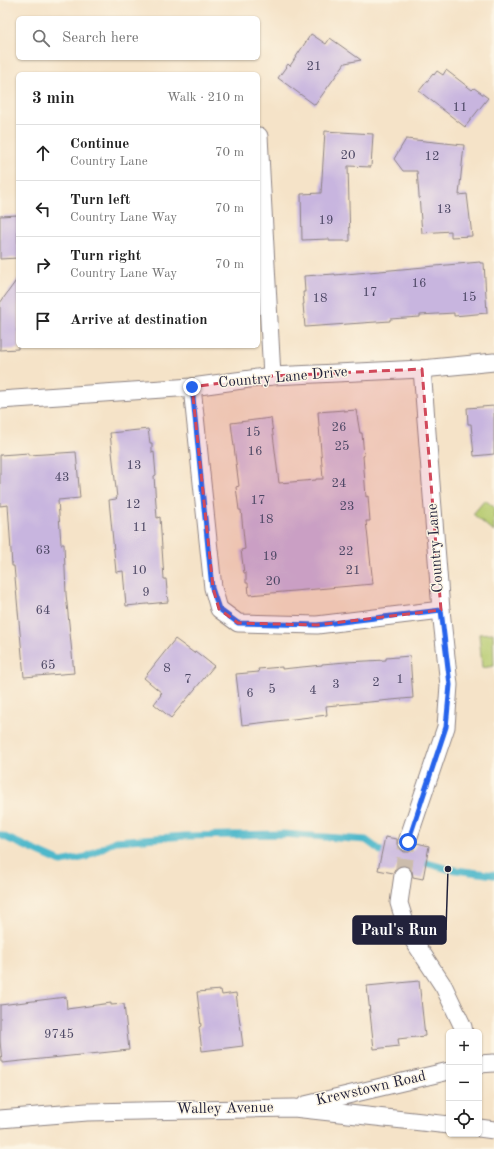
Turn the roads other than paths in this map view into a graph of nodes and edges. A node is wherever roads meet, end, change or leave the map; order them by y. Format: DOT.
graph roads {
  1 [pos="260,154"];
  2 [pos="494,362"];
  3 [pos="422,369"];
  4 [pos="272,376"];
  5 [pos="192,387"];
  6 [pos="0,400"];
  7 [pos="441,610"];
  8 [pos="408,842"];
  9 [pos="403,875"];
  10 [pos="463,1029"];
  11 [pos="494,1063"];
  12 [pos="482,1064"];
  13 [pos="446,1071"];
  14 [pos="294,1108"];
  15 [pos="0,1119"];
  16 [pos="446,1125"];
  17 [pos="482,1128"];
  18 [pos="494,1130"];
  1 -- 4 [label="street"];
  2 -- 3 [label="street, Country Lane Drive"];
  3 -- 4 [label="street, Country Lane Drive"];
  3 -- 7 [label="street, Country Lane"];
  4 -- 5 [label="street, Country Lane Drive"];
  5 -- 6 [label="street, Country Lane Drive"];
  5 -- 7 [label="street"];
  7 -- 8 [label="street, Country Lane"];
  9 -- 10 [label="street"];
  11 -- 12 [label="street"];
  13 -- 14 [label="street, Krewstown Road"];
  14 -- 15 [label="street, Walley Avenue"];
  14 -- 16 [label="street, Walley Avenue"];
  17 -- 18 [label="street"];
}
